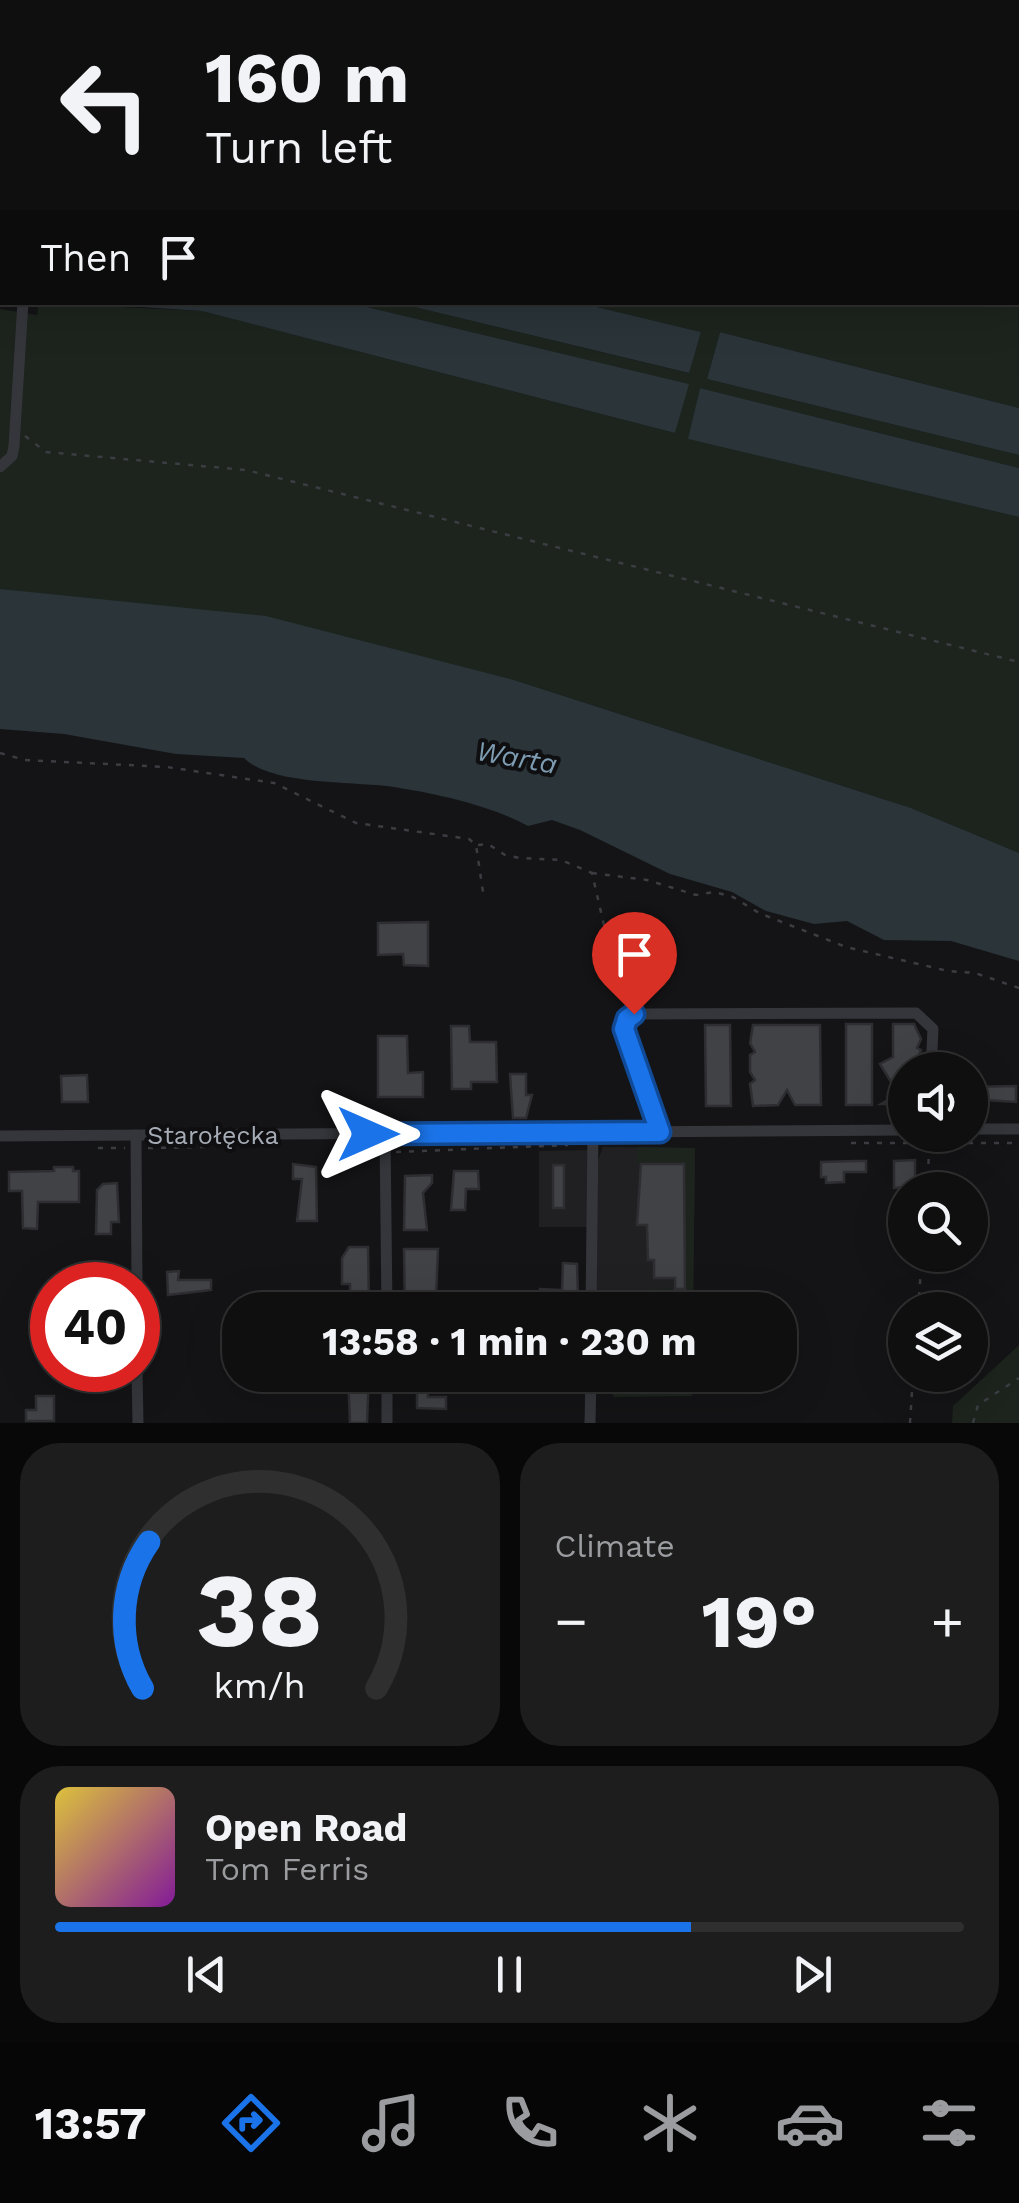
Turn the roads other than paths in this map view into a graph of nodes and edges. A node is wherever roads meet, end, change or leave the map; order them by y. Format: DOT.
graph roads {
  1 [pos="24,305"];
  2 [pos="0,467"];
  3 [pos="932,1052"];
  4 [pos="988,1129"];
  5 [pos="1019,1129"];
  6 [pos="888,1130"];
  7 [pos="660,1132"];
  8 [pos="386,1134"];
  9 [pos="0,1136"];
  10 [pos="593,1138"];
  11 [pos="136,1142"];
  12 [pos="137,1262"];
  13 [pos="386,1292"];
  14 [pos="591,1292"];
  15 [pos="137,1392"];
  16 [pos="387,1392"];
  17 [pos="590,1392"];
  18 [pos="138,1423"];
  19 [pos="388,1423"];
  20 [pos="590,1423"];
  1 -- 2 [label="street"];
  3 -- 7 [label="street"];
  4 -- 5 [label="street"];
  6 -- 7 [label="street, Starołęcka"];
  7 -- 10 [label="street, Starołęcka"];
  8 -- 10 [label="street, Starołęcka"];
  8 -- 11 [label="street, Starołęcka"];
  8 -- 13 [label="street"];
  9 -- 11 [label="street, Starołęcka"];
  10 -- 14 [label="street"];
  11 -- 12 [label="street"];
  15 -- 18 [label="street"];
  16 -- 19 [label="street"];
  17 -- 20 [label="street"];
}
